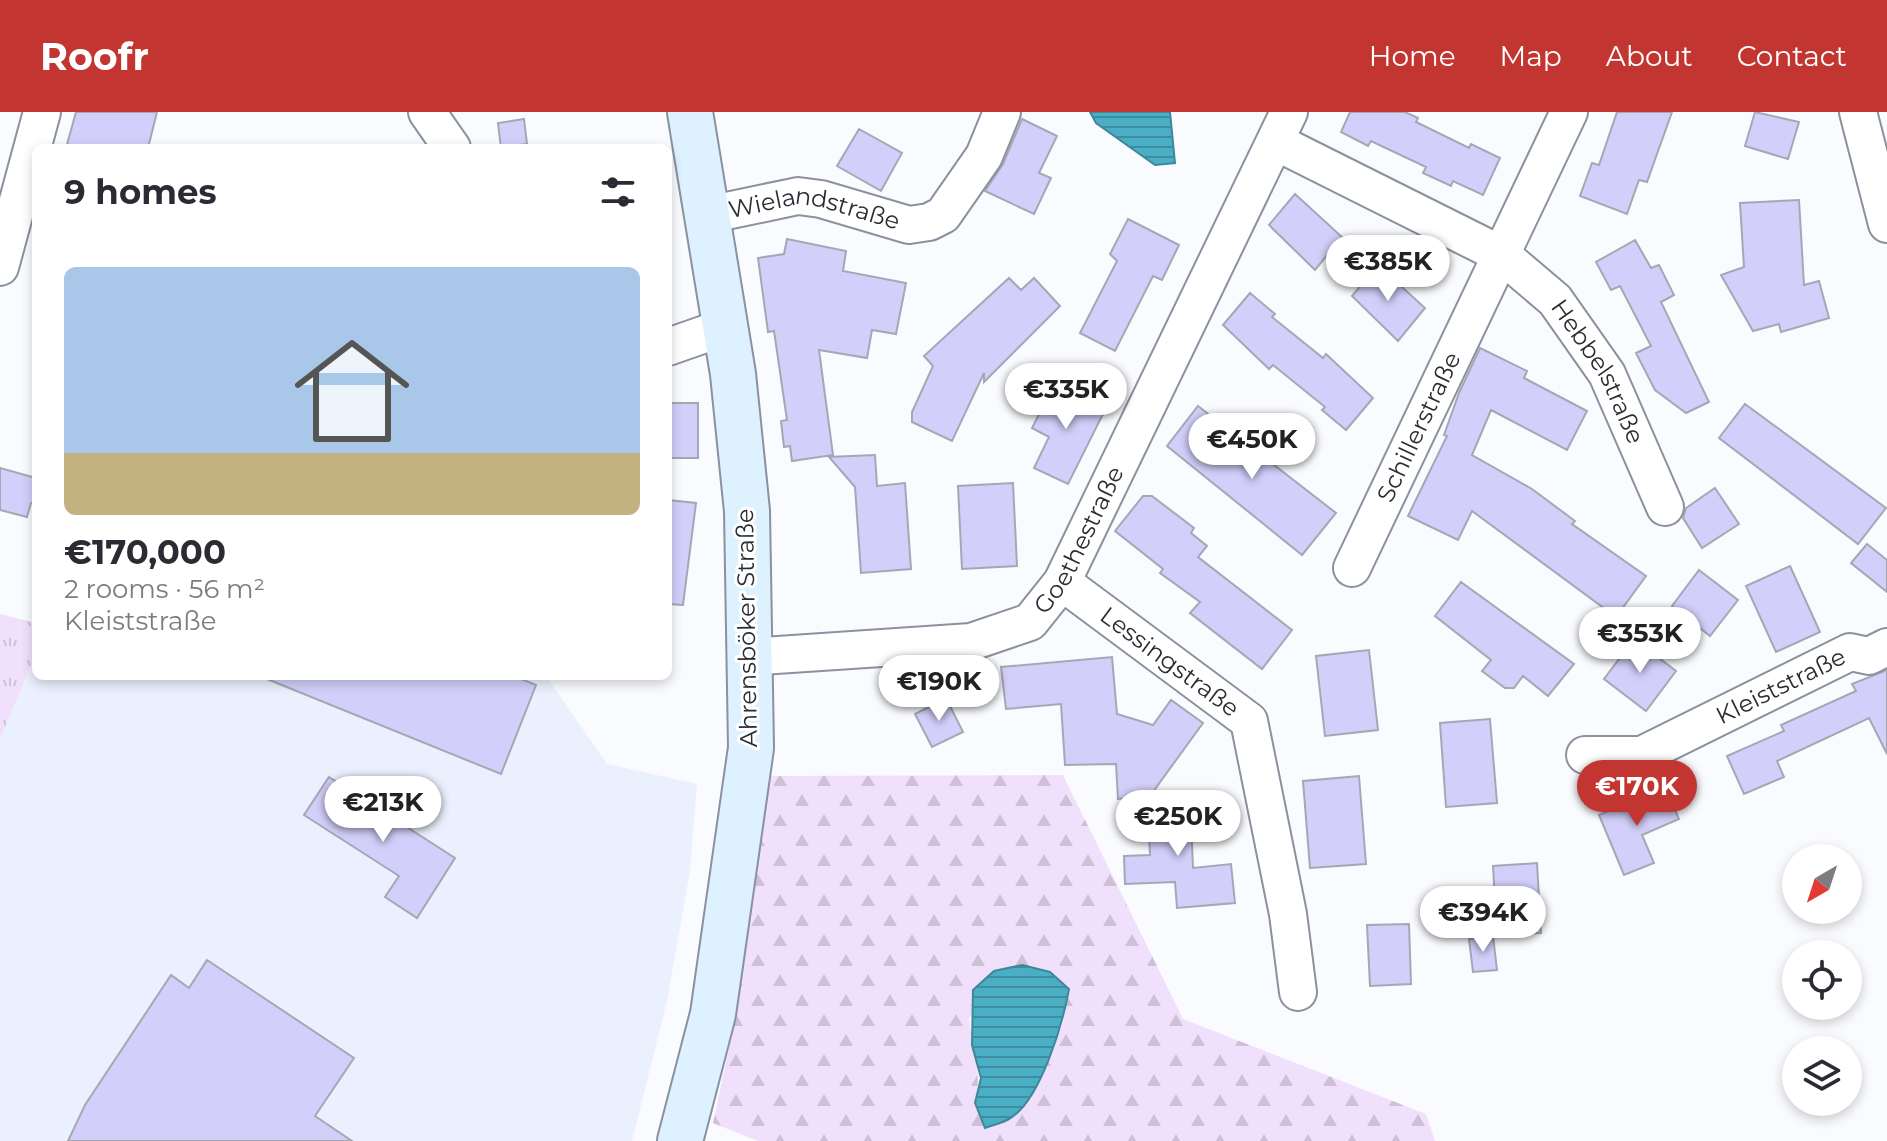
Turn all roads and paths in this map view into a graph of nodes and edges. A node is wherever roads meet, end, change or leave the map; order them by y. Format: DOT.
graph roads {
  1 [pos="42,112"];
  2 [pos="427,112"];
  3 [pos="690,112"];
  4 [pos="1002,112"];
  5 [pos="1569,112"];
  6 [pos="1858,112"];
  7 [pos="1283,127"];
  8 [pos="33,144"];
  9 [pos="449,144"];
  10 [pos="32,149"];
  11 [pos="707,215"];
  12 [pos="1887,224"];
  13 [pos="1502,255"];
  14 [pos="0,267"];
  15 [pos="725,327"];
  16 [pos="672,346"];
  17 [pos="1665,507"];
  18 [pos="1352,568"];
  19 [pos="1062,582"];
  20 [pos="1887,647"];
  21 [pos="748,657"];
  22 [pos="1585,755"];
  23 [pos="1298,992"];
  24 [pos="680,1141"];
  1 -- 8 [label="street"];
  2 -- 9 [label="street"];
  3 -- 11 [label="street, Ahrensböker Straße"];
  4 -- 11 [label="street, Wielandstraße"];
  5 -- 13 [label="street, Schillerstraße"];
  6 -- 12 [label="street"];
  7 -- 13 [label="street, Hebbelstraße"];
  7 -- 19 [label="street, Goethestraße"];
  10 -- 14 [label="street"];
  11 -- 15 [label="street, Ahrensböker Straße"];
  13 -- 17 [label="street, Hebbelstraße"];
  13 -- 18 [label="street, Schillerstraße"];
  15 -- 16 [label="street"];
  15 -- 21 [label="street, Ahrensböker Straße"];
  19 -- 21 [label="street, Goethestraße"];
  19 -- 23 [label="street, Lessingstraße"];
  20 -- 22 [label="street, Kleiststraße"];
  21 -- 24 [label="street, Ahrensböker Straße"];
}
